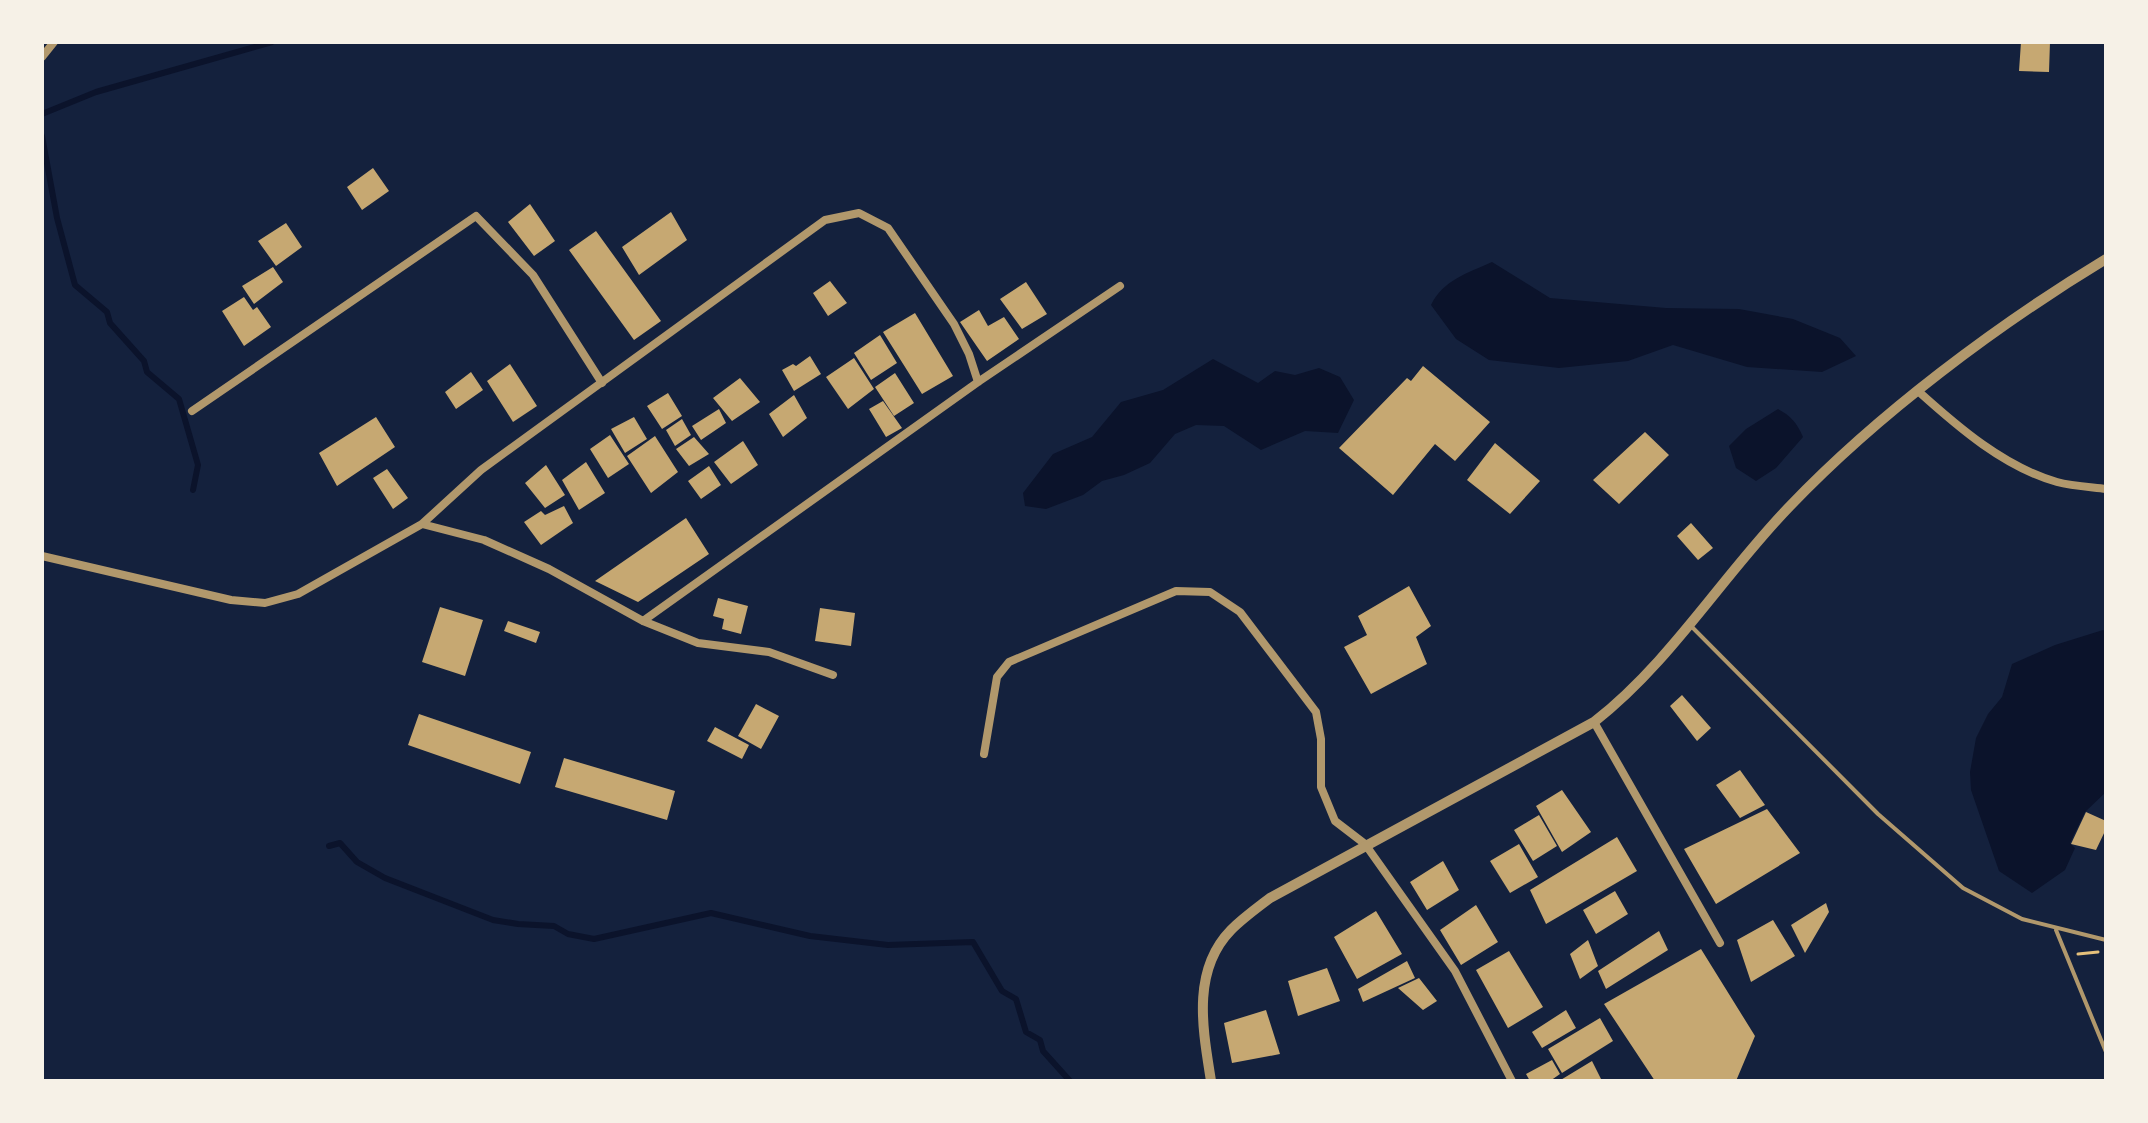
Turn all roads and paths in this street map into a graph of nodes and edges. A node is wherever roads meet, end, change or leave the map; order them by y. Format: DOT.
graph roads {
  1 [pos="54,42"];
  2 [pos="42,57"];
  3 [pos="2106,259"];
  4 [pos="1120,286"];
  5 [pos="978,382"];
  6 [pos="602,383"];
  7 [pos="1918,391"];
  8 [pos="192,411"];
  9 [pos="2106,489"];
  10 [pos="422,524"];
  11 [pos="42,556"];
  12 [pos="643,621"];
  13 [pos="1688,623"];
  14 [pos="833,675"];
  15 [pos="1594,722"];
  16 [pos="984,754"];
  17 [pos="1365,844"];
  18 [pos="2056,930"];
  19 [pos="2106,940"];
  20 [pos="1720,943"];
  21 [pos="2104,951"];
  22 [pos="2067,955"];
  23 [pos="2106,1052"];
  24 [pos="1211,1081"];
  25 [pos="1512,1081"];
  1 -- 2 [label="street"];
  3 -- 7 [label="street"];
  4 -- 5 [label="street"];
  5 -- 6 [label="street"];
  5 -- 12 [label="street"];
  6 -- 8 [label="street"];
  6 -- 10 [label="street"];
  7 -- 9 [label="street"];
  7 -- 13 [label="street"];
  10 -- 11 [label="street"];
  10 -- 12 [label="street"];
  12 -- 14 [label="street"];
  13 -- 15 [label="street"];
  13 -- 18 [label="lane"];
  15 -- 17 [label="street"];
  15 -- 20 [label="street"];
  16 -- 17 [label="street"];
  17 -- 24 [label="street"];
  17 -- 25 [label="street"];
  18 -- 19 [label="lane"];
  18 -- 22 [label="lane"];
  21 -- 22 [label="path"];
  22 -- 23 [label="lane"];
}
